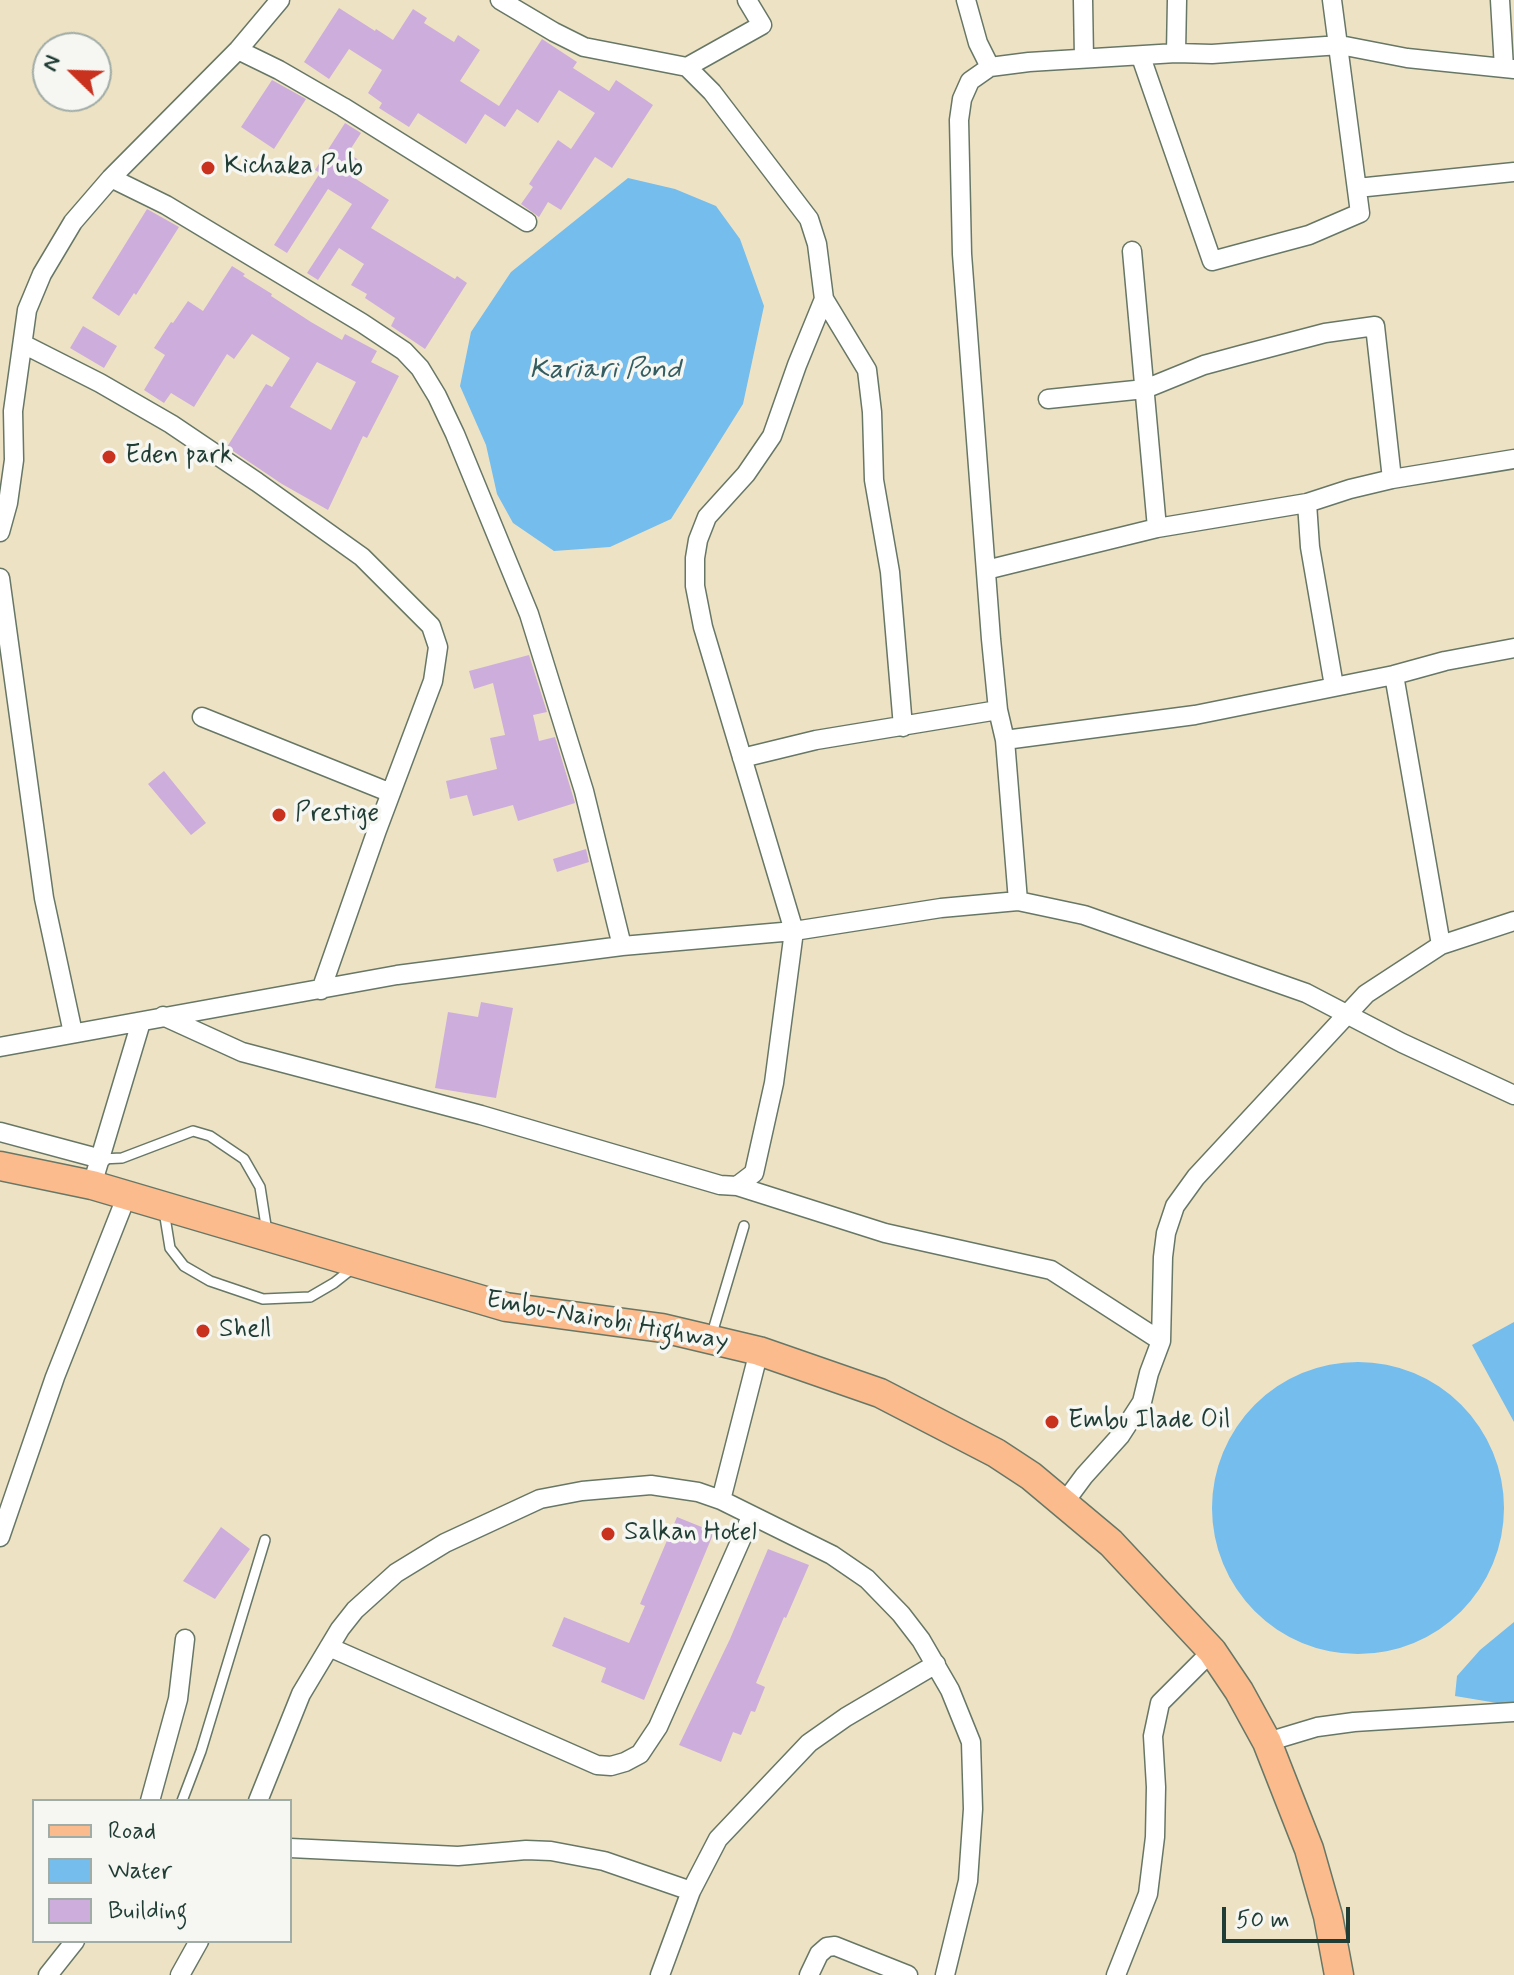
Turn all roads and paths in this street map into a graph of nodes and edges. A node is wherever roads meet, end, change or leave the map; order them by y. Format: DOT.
graph roads {
  1 [pos="280,0"];
  2 [pos="500,0"];
  3 [pos="747,0"];
  4 [pos="966,0"];
  5 [pos="1083,0"];
  6 [pos="1177,0"];
  7 [pos="1332,0"];
  8 [pos="1500,0"];
  9 [pos="1340,45"];
  10 [pos="238,50"];
  11 [pos="1176,53"];
  12 [pos="1141,57"];
  13 [pos="1084,58"];
  14 [pos="687,67"];
  15 [pos="990,67"];
  16 [pos="1509,68"];
  17 [pos="1514,172"];
  18 [pos="111,178"];
  19 [pos="1357,188"];
  20 [pos="527,222"];
  21 [pos="1132,251"];
  22 [pos="824,299"];
  23 [pos="23,344"];
  24 [pos="1145,389"];
  25 [pos="1048,399"];
  26 [pos="1514,459"];
  27 [pos="1392,479"];
  28 [pos="1307,503"];
  29 [pos="1157,528"];
  30 [pos="0,532"];
  31 [pos="986,570"];
  32 [pos="0,578"];
  33 [pos="1514,648"];
  34 [pos="1394,675"];
  35 [pos="1334,686"];
  36 [pos="998,710"];
  37 [pos="202,717"];
  38 [pos="903,727"];
  39 [pos="1005,740"];
  40 [pos="742,758"];
  41 [pos="391,793"];
  42 [pos="1018,901"];
  43 [pos="1514,921"];
  44 [pos="794,931"];
  45 [pos="1441,945"];
  46 [pos="622,946"];
  47 [pos="321,990"];
  48 [pos="1345,1014"];
  49 [pos="163,1016"];
  50 [pos="141,1022"];
  51 [pos="73,1033"];
  52 [pos="0,1047"];
  53 [pos="1514,1095"];
  54 [pos="0,1132"];
  55 [pos="0,1166"];
  56 [pos="96,1172"];
  57 [pos="737,1186"];
  58 [pos="127,1195"];
  59 [pos="164,1206"];
  60 [pos="744,1226"];
  61 [pos="268,1235"];
  62 [pos="359,1263"];
  63 [pos="710,1339"];
  64 [pos="1161,1341"];
  65 [pos="759,1351"];
  66 [pos="721,1500"];
  67 [pos="1064,1503"];
  68 [pos="751,1517"];
  69 [pos="0,1537"];
  70 [pos="265,1540"];
  71 [pos="185,1639"];
  72 [pos="329,1647"];
  73 [pos="1212,1651"];
  74 [pos="936,1664"];
  75 [pos="1514,1712"];
  76 [pos="1267,1742"];
  77 [pos="151,1799"];
  78 [pos="183,1799"];
  79 [pos="259,1799"];
  80 [pos="292,1848"];
  81 [pos="691,1891"];
  82 [pos="73,1943"];
  83 [pos="198,1943"];
  84 [pos="48,1975"];
  85 [pos="180,1975"];
  86 [pos="660,1975"];
  87 [pos="809,1975"];
  88 [pos="908,1975"];
  89 [pos="945,1975"];
  90 [pos="1116,1975"];
  91 [pos="1339,1975"];
  1 -- 10 [label="street"];
  2 -- 14 [label="street"];
  3 -- 14 [label="street"];
  4 -- 15 [label="street"];
  5 -- 13 [label="street"];
  6 -- 11 [label="street"];
  7 -- 9 [label="street"];
  8 -- 16 [label="street"];
  9 -- 11 [label="street"];
  9 -- 16 [label="street"];
  9 -- 19 [label="street"];
  10 -- 18 [label="street"];
  10 -- 20 [label="street"];
  11 -- 12 [label="street"];
  12 -- 13 [label="street"];
  12 -- 19 [label="street"];
  13 -- 15 [label="street"];
  14 -- 22 [label="street"];
  15 -- 31 [label="street"];
  17 -- 19 [label="street"];
  18 -- 23 [label="street"];
  18 -- 46 [label="street"];
  21 -- 24 [label="street"];
  22 -- 38 [label="street"];
  22 -- 40 [label="street"];
  23 -- 30 [label="street"];
  23 -- 41 [label="street"];
  24 -- 25 [label="street"];
  24 -- 27 [label="street"];
  24 -- 29 [label="street"];
  26 -- 27 [label="street"];
  27 -- 28 [label="street"];
  28 -- 29 [label="street"];
  28 -- 35 [label="street"];
  29 -- 31 [label="street"];
  31 -- 36 [label="street"];
  32 -- 51 [label="street"];
  33 -- 34 [label="street"];
  34 -- 35 [label="street"];
  34 -- 45 [label="street"];
  35 -- 39 [label="street"];
  36 -- 38 [label="street"];
  36 -- 39 [label="street"];
  37 -- 41 [label="street"];
  38 -- 40 [label="street"];
  39 -- 42 [label="street"];
  40 -- 44 [label="street"];
  41 -- 47 [label="street"];
  42 -- 44 [label="street"];
  42 -- 48 [label="street"];
  43 -- 45 [label="street"];
  44 -- 46 [label="street"];
  44 -- 57 [label="street"];
  45 -- 48 [label="street"];
  46 -- 47 [label="street"];
  47 -- 49 [label="street"];
  48 -- 53 [label="street"];
  48 -- 64 [label="street"];
  49 -- 50 [label="street"];
  49 -- 57 [label="street"];
  50 -- 51 [label="street"];
  50 -- 56 [label="street"];
  51 -- 52 [label="street"];
  54 -- 56 [label="street"];
  55 -- 56 [label="main road, Embu-Nairobi Highway"];
  56 -- 58 [label="main road, Embu-Nairobi Highway"];
  56 -- 61 [label="lane"];
  57 -- 64 [label="street"];
  58 -- 59 [label="main road, Embu-Nairobi Highway"];
  58 -- 69 [label="street"];
  59 -- 61 [label="main road, Embu-Nairobi Highway"];
  59 -- 62 [label="lane"];
  60 -- 63 [label="lane"];
  61 -- 62 [label="main road, Embu-Nairobi Highway"];
  62 -- 63 [label="main road, Embu-Nairobi Highway"];
  63 -- 65 [label="main road, Embu-Nairobi Highway"];
  64 -- 67 [label="street"];
  65 -- 66 [label="street"];
  65 -- 67 [label="main road, Embu-Nairobi Highway"];
  66 -- 68 [label="street"];
  66 -- 72 [label="street"];
  67 -- 73 [label="main road, Embu-Nairobi Highway"];
  68 -- 72 [label="street"];
  68 -- 74 [label="street"];
  70 -- 78 [label="lane"];
  71 -- 77 [label="street"];
  72 -- 79 [label="street"];
  73 -- 76 [label="main road, Embu-Nairobi Highway"];
  73 -- 90 [label="street"];
  74 -- 81 [label="street"];
  74 -- 89 [label="street"];
  75 -- 76 [label="street"];
  76 -- 91 [label="main road, Embu-Nairobi Highway"];
  80 -- 81 [label="street"];
  81 -- 86 [label="street"];
  82 -- 84 [label="street"];
  83 -- 85 [label="street"];
  87 -- 88 [label="street"];
}
